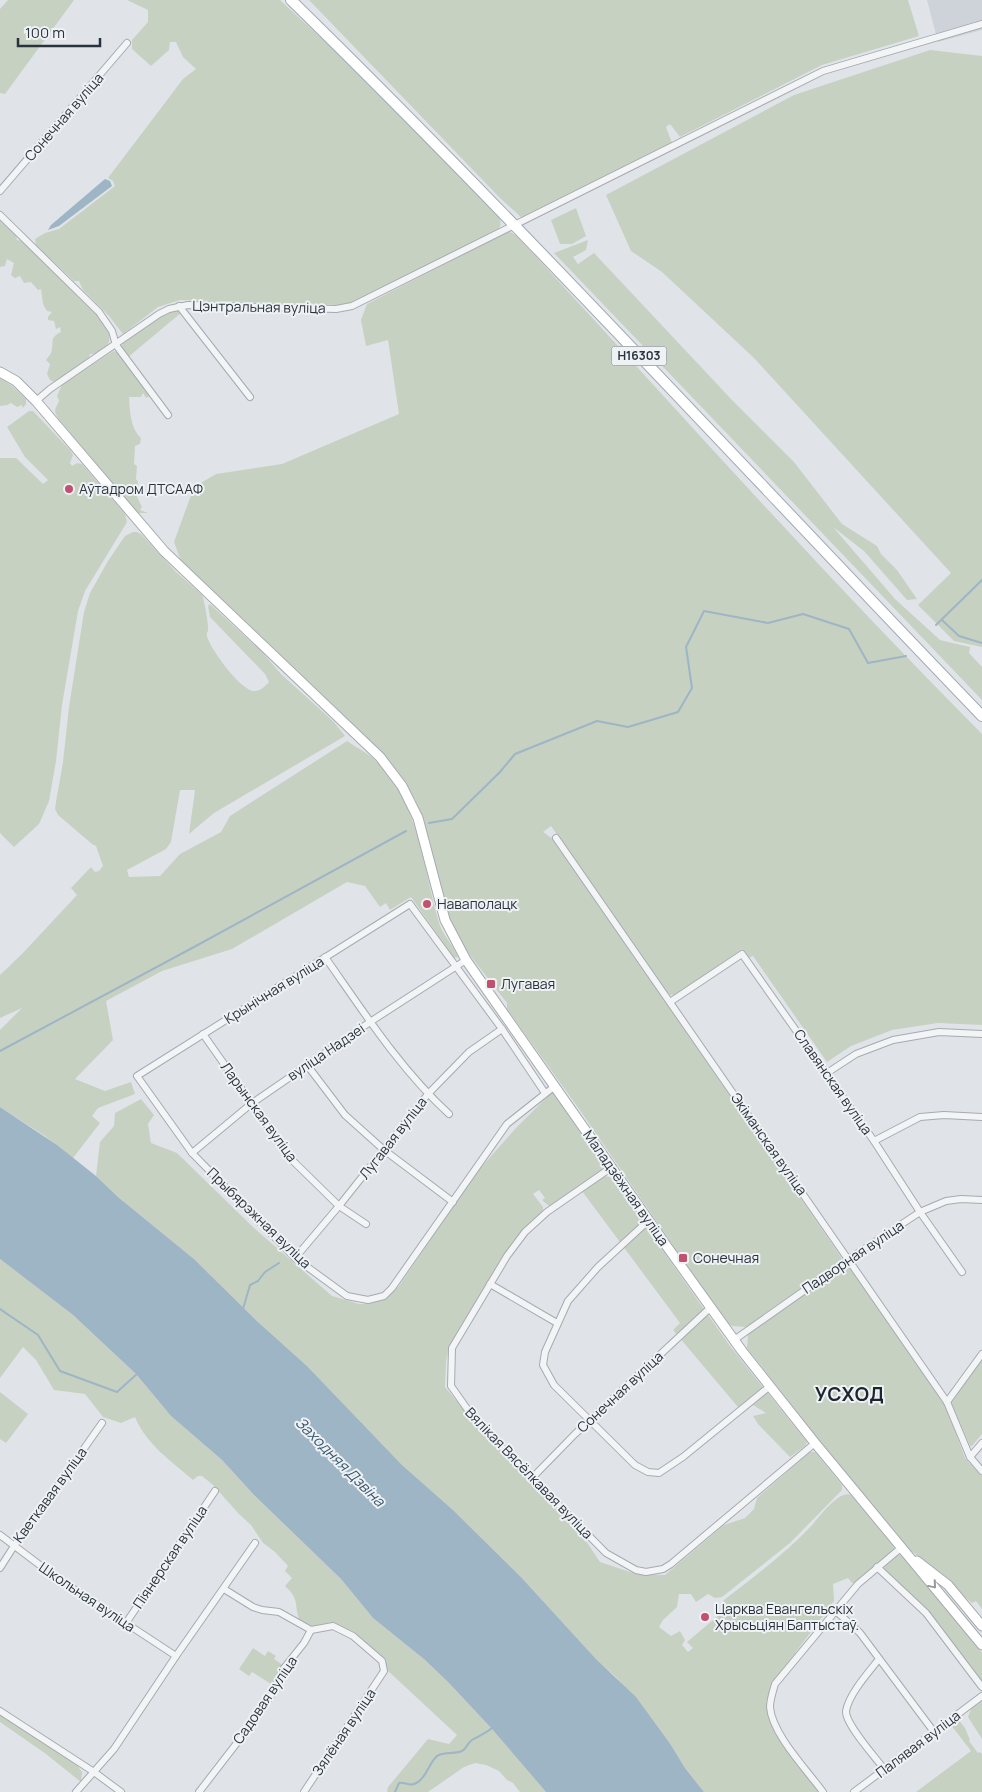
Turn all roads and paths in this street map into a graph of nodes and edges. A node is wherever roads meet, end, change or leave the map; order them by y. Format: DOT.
graph roads {
  1 [pos="291,0"];
  2 [pos="982,24"];
  3 [pos="128,43"];
  4 [pos="0,191"];
  5 [pos="0,215"];
  6 [pos="514,225"];
  7 [pos="179,306"];
  8 [pos="116,345"];
  9 [pos="1,372"];
  10 [pos="250,397"];
  11 [pos="36,401"];
  12 [pos="168,415"];
  13 [pos="982,716"];
  14 [pos="556,838"];
  15 [pos="326,957"];
  16 [pos="466,960"];
  17 [pos="457,966"];
  18 [pos="670,1002"];
  19 [pos="370,1022"];
  20 [pos="502,1029"];
  21 [pos="203,1034"];
  22 [pos="982,1034"];
  23 [pos="307,1065"];
  24 [pos="827,1073"];
  25 [pos="137,1076"];
  26 [pos="555,1086"];
  27 [pos="545,1093"];
  28 [pos="428,1094"];
  29 [pos="251,1104"];
  30 [pos="449,1114"];
  31 [pos="982,1117"];
  32 [pos="874,1141"];
  33 [pos="384,1150"];
  34 [pos="192,1153"];
  35 [pos="612,1167"];
  36 [pos="982,1200"];
  37 [pos="453,1202"];
  38 [pos="340,1206"];
  39 [pos="920,1212"];
  40 [pos="648,1221"];
  41 [pos="366,1224"];
  42 [pos="296,1258"];
  43 [pos="849,1259"];
  44 [pos="962,1272"];
  45 [pos="490,1284"];
  46 [pos="710,1308"];
  47 [pos="557,1323"];
  48 [pos="734,1340"];
  49 [pos="982,1354"];
  50 [pos="770,1386"];
  51 [pos="947,1402"];
  52 [pos="590,1420"];
  53 [pos="102,1423"];
  54 [pos="815,1443"];
  55 [pos="982,1443"];
  56 [pos="970,1457"];
  57 [pos="982,1471"];
  58 [pos="532,1478"];
  59 [pos="214,1491"];
  60 [pos="0,1535"];
  61 [pos="255,1544"];
  62 [pos="14,1546"];
  63 [pos="902,1547"];
  64 [pos="877,1567"];
  65 [pos="0,1568"];
  66 [pos="224,1590"];
  67 [pos="836,1611"];
  68 [pos="126,1623"];
  69 [pos="982,1626"];
  70 [pos="312,1630"];
  71 [pos="982,1644"];
  72 [pos="176,1656"];
  73 [pos="879,1659"];
  74 [pos="982,1687"];
  75 [pos="982,1696"];
  76 [pos="0,1711"];
  77 [pos="934,1732"];
  78 [pos="884,1769"];
  79 [pos="94,1772"];
  80 [pos="76,1792"];
  81 [pos="121,1792"];
  82 [pos="199,1792"];
  83 [pos="304,1792"];
  84 [pos="823,1792"];
  85 [pos="854,1792"];
  1 -- 6 [label="main road, Н16303"];
  2 -- 6 [label="street, Цэнтральная вуліца"];
  3 -- 4 [label="street, Сонечная вуліца"];
  5 -- 8 [label="street"];
  6 -- 7 [label="street, Цэнтральная вуліца"];
  6 -- 13 [label="main road, Н16303"];
  7 -- 8 [label="street, Цэнтральная вуліца"];
  7 -- 10 [label="street"];
  8 -- 11 [label="street, Цэнтральная вуліца"];
  8 -- 12 [label="street"];
  9 -- 11 [label="main road, Маладзёжная вуліца"];
  11 -- 16 [label="main road, Маладзёжная вуліца"];
  14 -- 18 [label="street, Экіманская вуліца"];
  15 -- 17 [label="street, Крынічная вуліца"];
  15 -- 19 [label="street"];
  15 -- 21 [label="street, Крынічная вуліца"];
  16 -- 17 [label="street, вуліца Надзеі"];
  16 -- 26 [label="main road, Маладзёжная вуліца"];
  17 -- 19 [label="street, вуліца Надзеі"];
  17 -- 20 [label="street"];
  18 -- 24 [label="street, Славянская вуліца"];
  18 -- 43 [label="street, Экіманская вуліца"];
  19 -- 23 [label="street, вуліца Надзеі"];
  19 -- 28 [label="street"];
  20 -- 27 [label="street"];
  20 -- 28 [label="street, Лугавая вуліца"];
  21 -- 25 [label="street, Крынічная вуліца"];
  21 -- 29 [label="street, Ларынская вуліца"];
  22 -- 24 [label="street"];
  23 -- 29 [label="street, вуліца Надзеі"];
  23 -- 33 [label="street"];
  24 -- 32 [label="street, Славянская вуліца"];
  25 -- 34 [label="street, Прыбярэжная вуліца"];
  26 -- 27 [label="street, Прыбярэжная вуліца"];
  26 -- 35 [label="main road, Маладзёжная вуліца"];
  27 -- 37 [label="street, Прыбярэжная вуліца"];
  28 -- 30 [label="street"];
  28 -- 33 [label="street, Лугавая вуліца"];
  29 -- 34 [label="street, вуліца Надзеі"];
  29 -- 38 [label="street, Ларынская вуліца"];
  31 -- 32 [label="street"];
  32 -- 39 [label="street, Славянская вуліца"];
  33 -- 37 [label="street"];
  33 -- 38 [label="street, Лугавая вуліца"];
  34 -- 42 [label="street, Прыбярэжная вуліца"];
  35 -- 40 [label="main road, Маладзёжная вуліца"];
  35 -- 45 [label="street, Вялікая Вясёлкавая вуліца"];
  36 -- 39 [label="street, Падворная вуліца"];
  37 -- 42 [label="street, Прыбярэжная вуліца"];
  38 -- 41 [label="street, Ларынская вуліца"];
  38 -- 42 [label="street, Лугавая вуліца"];
  39 -- 43 [label="street, Падворная вуліца"];
  39 -- 44 [label="street, Славянская вуліца"];
  40 -- 46 [label="main road, Маладзёжная вуліца"];
  40 -- 47 [label="street"];
  43 -- 48 [label="street, Падворная вуліца"];
  43 -- 51 [label="street, Экіманская вуліца"];
  45 -- 47 [label="street"];
  45 -- 58 [label="street, Вялікая Вясёлкавая вуліца"];
  46 -- 48 [label="main road, Маладзёжная вуліца"];
  46 -- 52 [label="street, Сонечная вуліца"];
  47 -- 52 [label="street"];
  48 -- 50 [label="main road, Маладзёжная вуліца"];
  49 -- 51 [label="street"];
  50 -- 52 [label="street"];
  50 -- 54 [label="main road, Маладзёжная вуліца"];
  51 -- 56 [label="street, Экіманская вуліца"];
  52 -- 58 [label="street, Сонечная вуліца"];
  53 -- 62 [label="street, Кветкавая вуліца"];
  54 -- 58 [label="street, Вялікая Вясёлкавая вуліца"];
  54 -- 63 [label="main road, Маладзёжная вуліца"];
  55 -- 56 [label="street"];
  56 -- 57 [label="street, Экіманская вуліца"];
  59 -- 68 [label="street, Піянерская вуліца"];
  60 -- 62 [label="street, Школьная вуліца"];
  61 -- 66 [label="street"];
  62 -- 65 [label="street, Кветкавая вуліца"];
  62 -- 68 [label="street, Школьная вуліца"];
  63 -- 64 [label="street"];
  63 -- 69 [label="main road, Маладзёжная вуліца"];
  63 -- 71 [label="main road, Маладзёжная вуліца, one-way"];
  64 -- 67 [label="street"];
  64 -- 74 [label="street"];
  66 -- 70 [label="street"];
  66 -- 72 [label="street"];
  67 -- 73 [label="street"];
  67 -- 84 [label="street"];
  68 -- 72 [label="street, Школьная вуліца"];
  70 -- 82 [label="street, Садовая вуліца"];
  70 -- 83 [label="street, Зялёная вуліца"];
  72 -- 79 [label="street"];
  73 -- 77 [label="street"];
  73 -- 78 [label="street"];
  75 -- 77 [label="street, Палявая вуліца"];
  76 -- 79 [label="street"];
  77 -- 78 [label="street, Палявая вуліца"];
  78 -- 85 [label="street, Палявая вуліца"];
  79 -- 80 [label="street"];
  79 -- 81 [label="street"];
}
